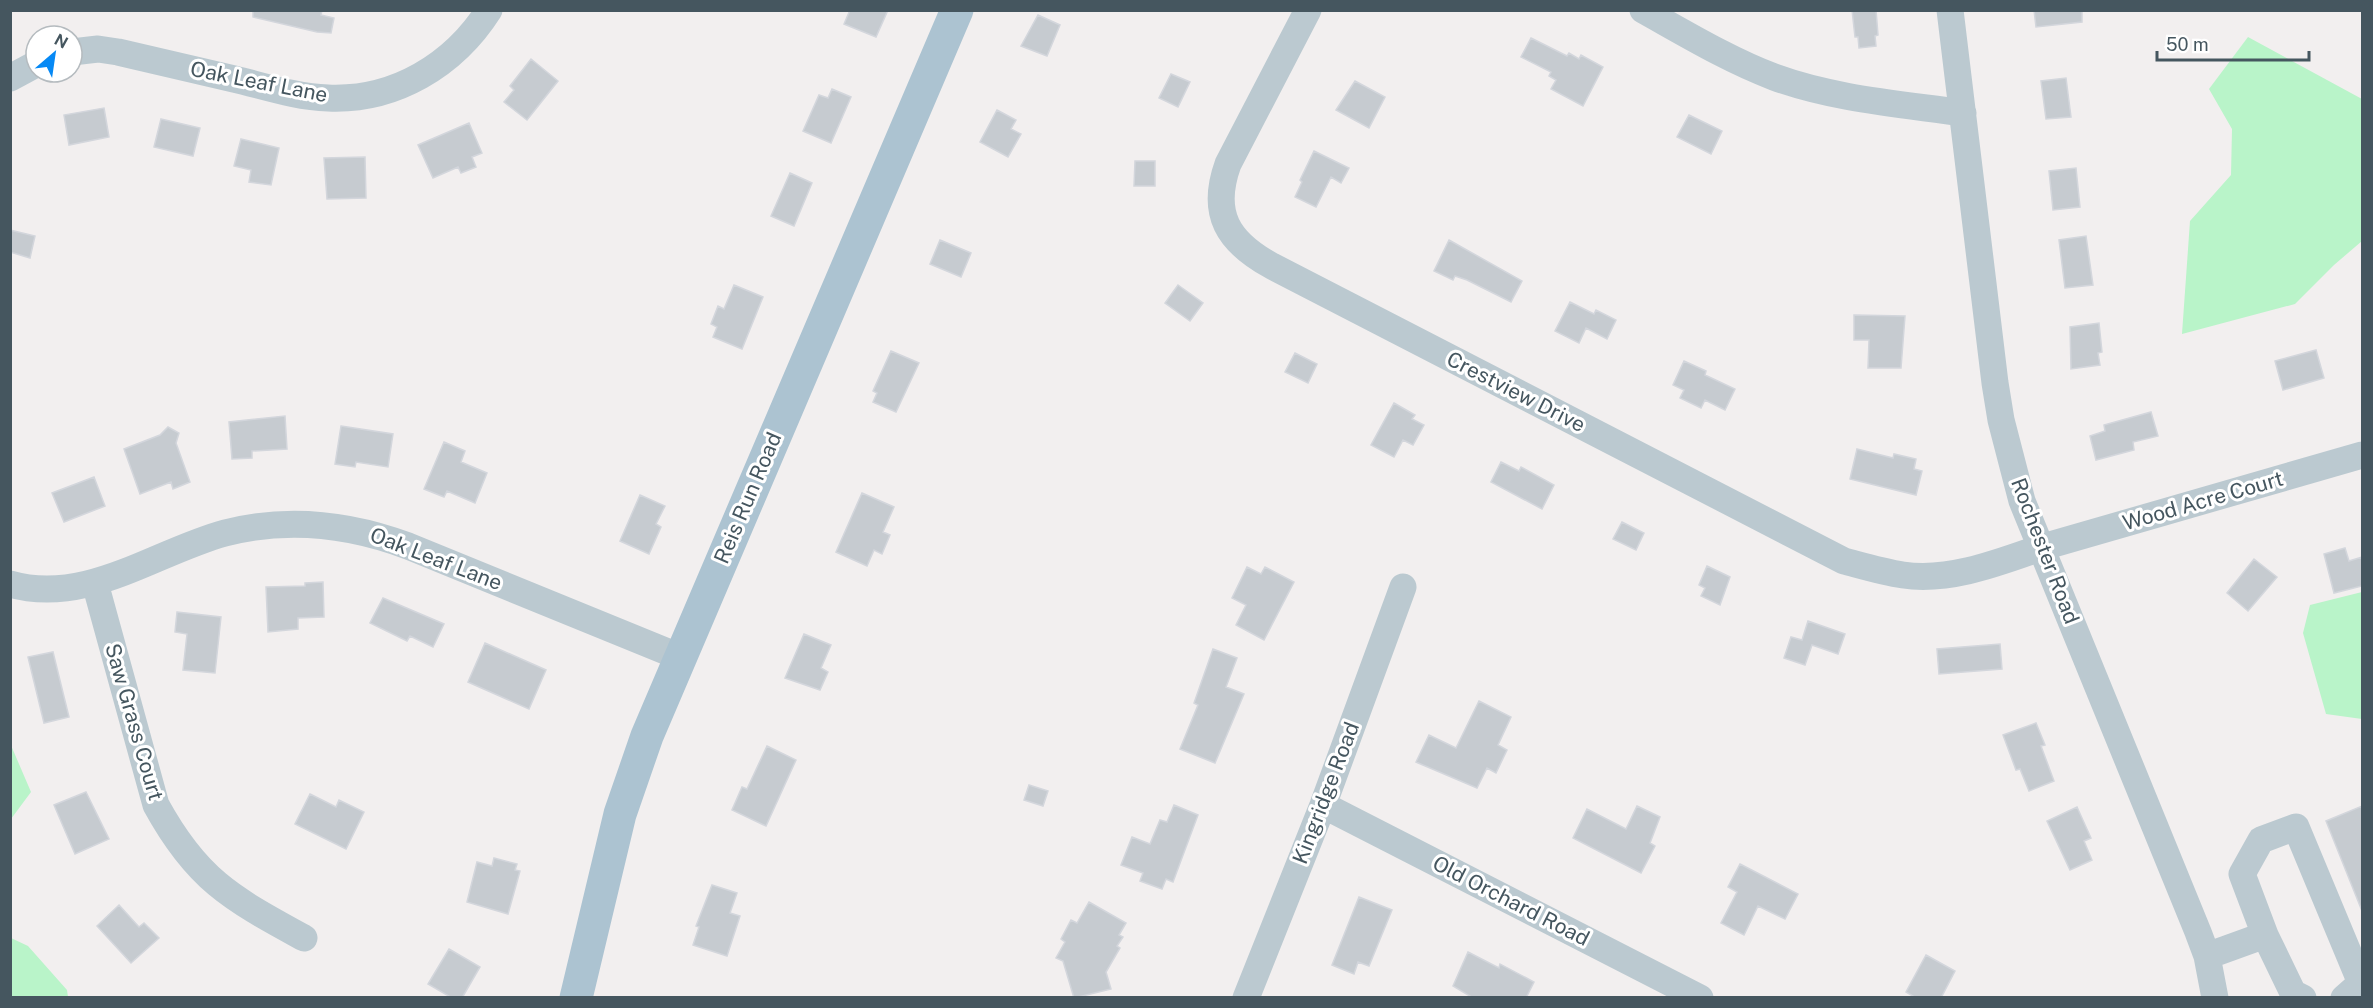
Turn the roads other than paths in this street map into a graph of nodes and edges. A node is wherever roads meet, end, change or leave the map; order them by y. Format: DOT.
graph roads {
  1 [pos="489,10"];
  2 [pos="957,10"];
  3 [pos="1308,10"];
  4 [pos="1643,10"];
  5 [pos="1950,10"];
  6 [pos="84,51"];
  7 [pos="24,70"];
  8 [pos="10,78"];
  9 [pos="1964,113"];
  10 [pos="2362,455"];
  11 [pos="2043,547"];
  12 [pos="95,583"];
  13 [pos="10,584"];
  14 [pos="1403,587"];
  15 [pos="680,657"];
  16 [pos="1323,805"];
  17 [pos="2265,935"];
  18 [pos="304,938"];
  19 [pos="2207,956"];
  20 [pos="576,998"];
  21 [pos="1246,998"];
  22 [pos="1700,998"];
  23 [pos="2215,998"];
  24 [pos="2303,998"];
  25 [pos="2344,998"];
  1 -- 6 [label="street, Oak Leaf Lane"];
  2 -- 15 [label="main road, Reis Run Road"];
  3 -- 11 [label="street, Crestview Drive"];
  4 -- 9 [label="street"];
  5 -- 9 [label="street, Rochester Road"];
  7 -- 8 [label="street"];
  9 -- 11 [label="street, Rochester Road"];
  10 -- 11 [label="street, Wood Acre Court"];
  11 -- 19 [label="street, Rochester Road"];
  12 -- 13 [label="street, Oak Leaf Lane"];
  12 -- 15 [label="street, Oak Leaf Lane"];
  12 -- 18 [label="street, Saw Grass Court"];
  14 -- 16 [label="street, Kingridge Road"];
  15 -- 20 [label="main road, Reis Run Road"];
  16 -- 21 [label="street, Kingridge Road"];
  16 -- 22 [label="street, Old Orchard Road"];
  17 -- 19 [label="street"];
  17 -- 24 [label="street"];
  17 -- 25 [label="street"];
  19 -- 23 [label="street, Rochester Road"];
}
